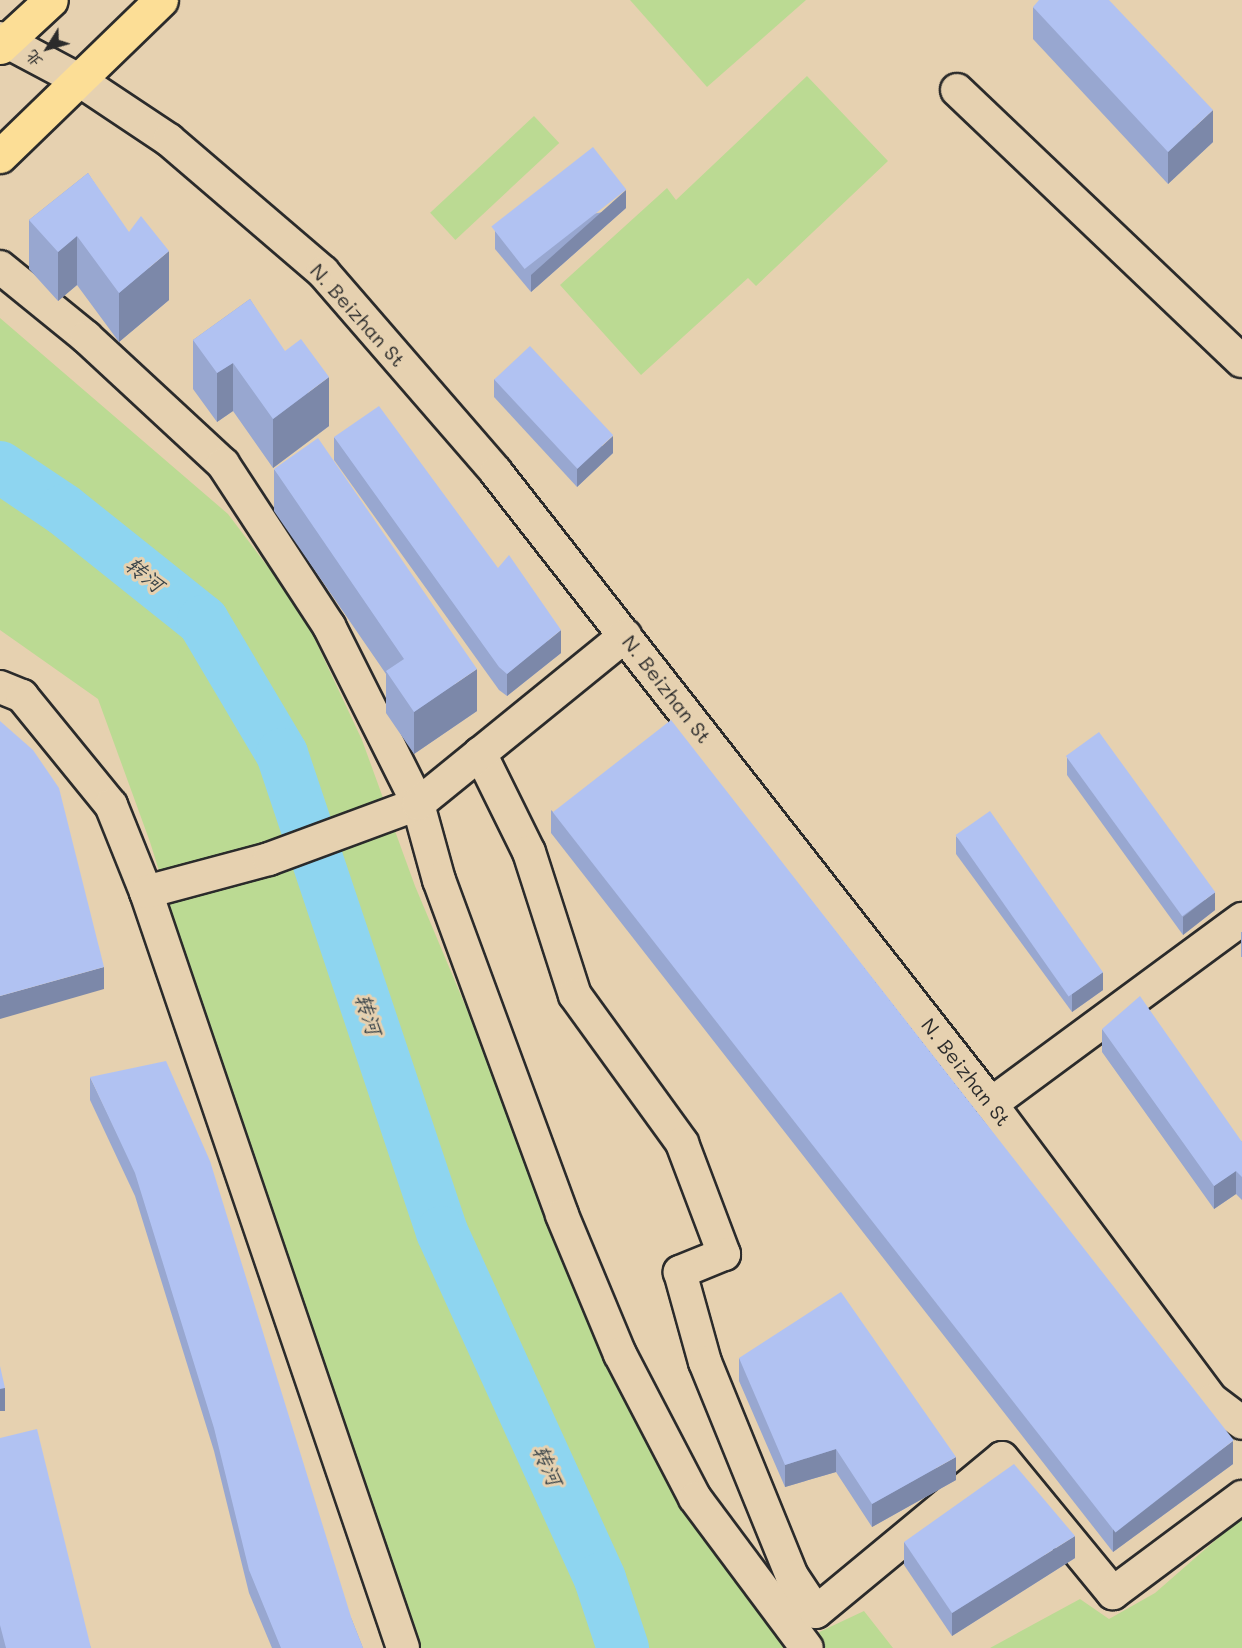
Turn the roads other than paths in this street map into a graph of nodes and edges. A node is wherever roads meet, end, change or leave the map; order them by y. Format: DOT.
graph roads {
  1 [pos="51,0"];
  2 [pos="160,0"];
  3 [pos="2,43"];
  4 [pos="80,80"];
  5 [pos="957,90"];
  6 [pos="0,156"];
  7 [pos="0,267"];
  8 [pos="1242,361"];
  9 [pos="625,636"];
  10 [pos="0,687"];
  11 [pos="480,753"];
  12 [pos="418,804"];
  13 [pos="146,892"];
  14 [pos="1242,919"];
  15 [pos="991,1104"];
  16 [pos="1242,1423"];
  17 [pos="1242,1497"];
  18 [pos="403,1648"];
  19 [pos="807,1648"];
  1 -- 3 [label="main road"];
  2 -- 4 [label="main road"];
  3 -- 4 [label="street, N. Beizhan St"];
  4 -- 6 [label="main road"];
  4 -- 9 [label="street, N. Beizhan St"];
  5 -- 8 [label="street"];
  7 -- 12 [label="street"];
  9 -- 11 [label="street"];
  9 -- 15 [label="street, N. Beizhan St"];
  10 -- 13 [label="street"];
  11 -- 12 [label="street"];
  11 -- 17 [label="street"];
  12 -- 13 [label="street"];
  12 -- 19 [label="street"];
  13 -- 18 [label="street"];
  14 -- 15 [label="street"];
  15 -- 16 [label="street, N. Beizhan St"];
}
